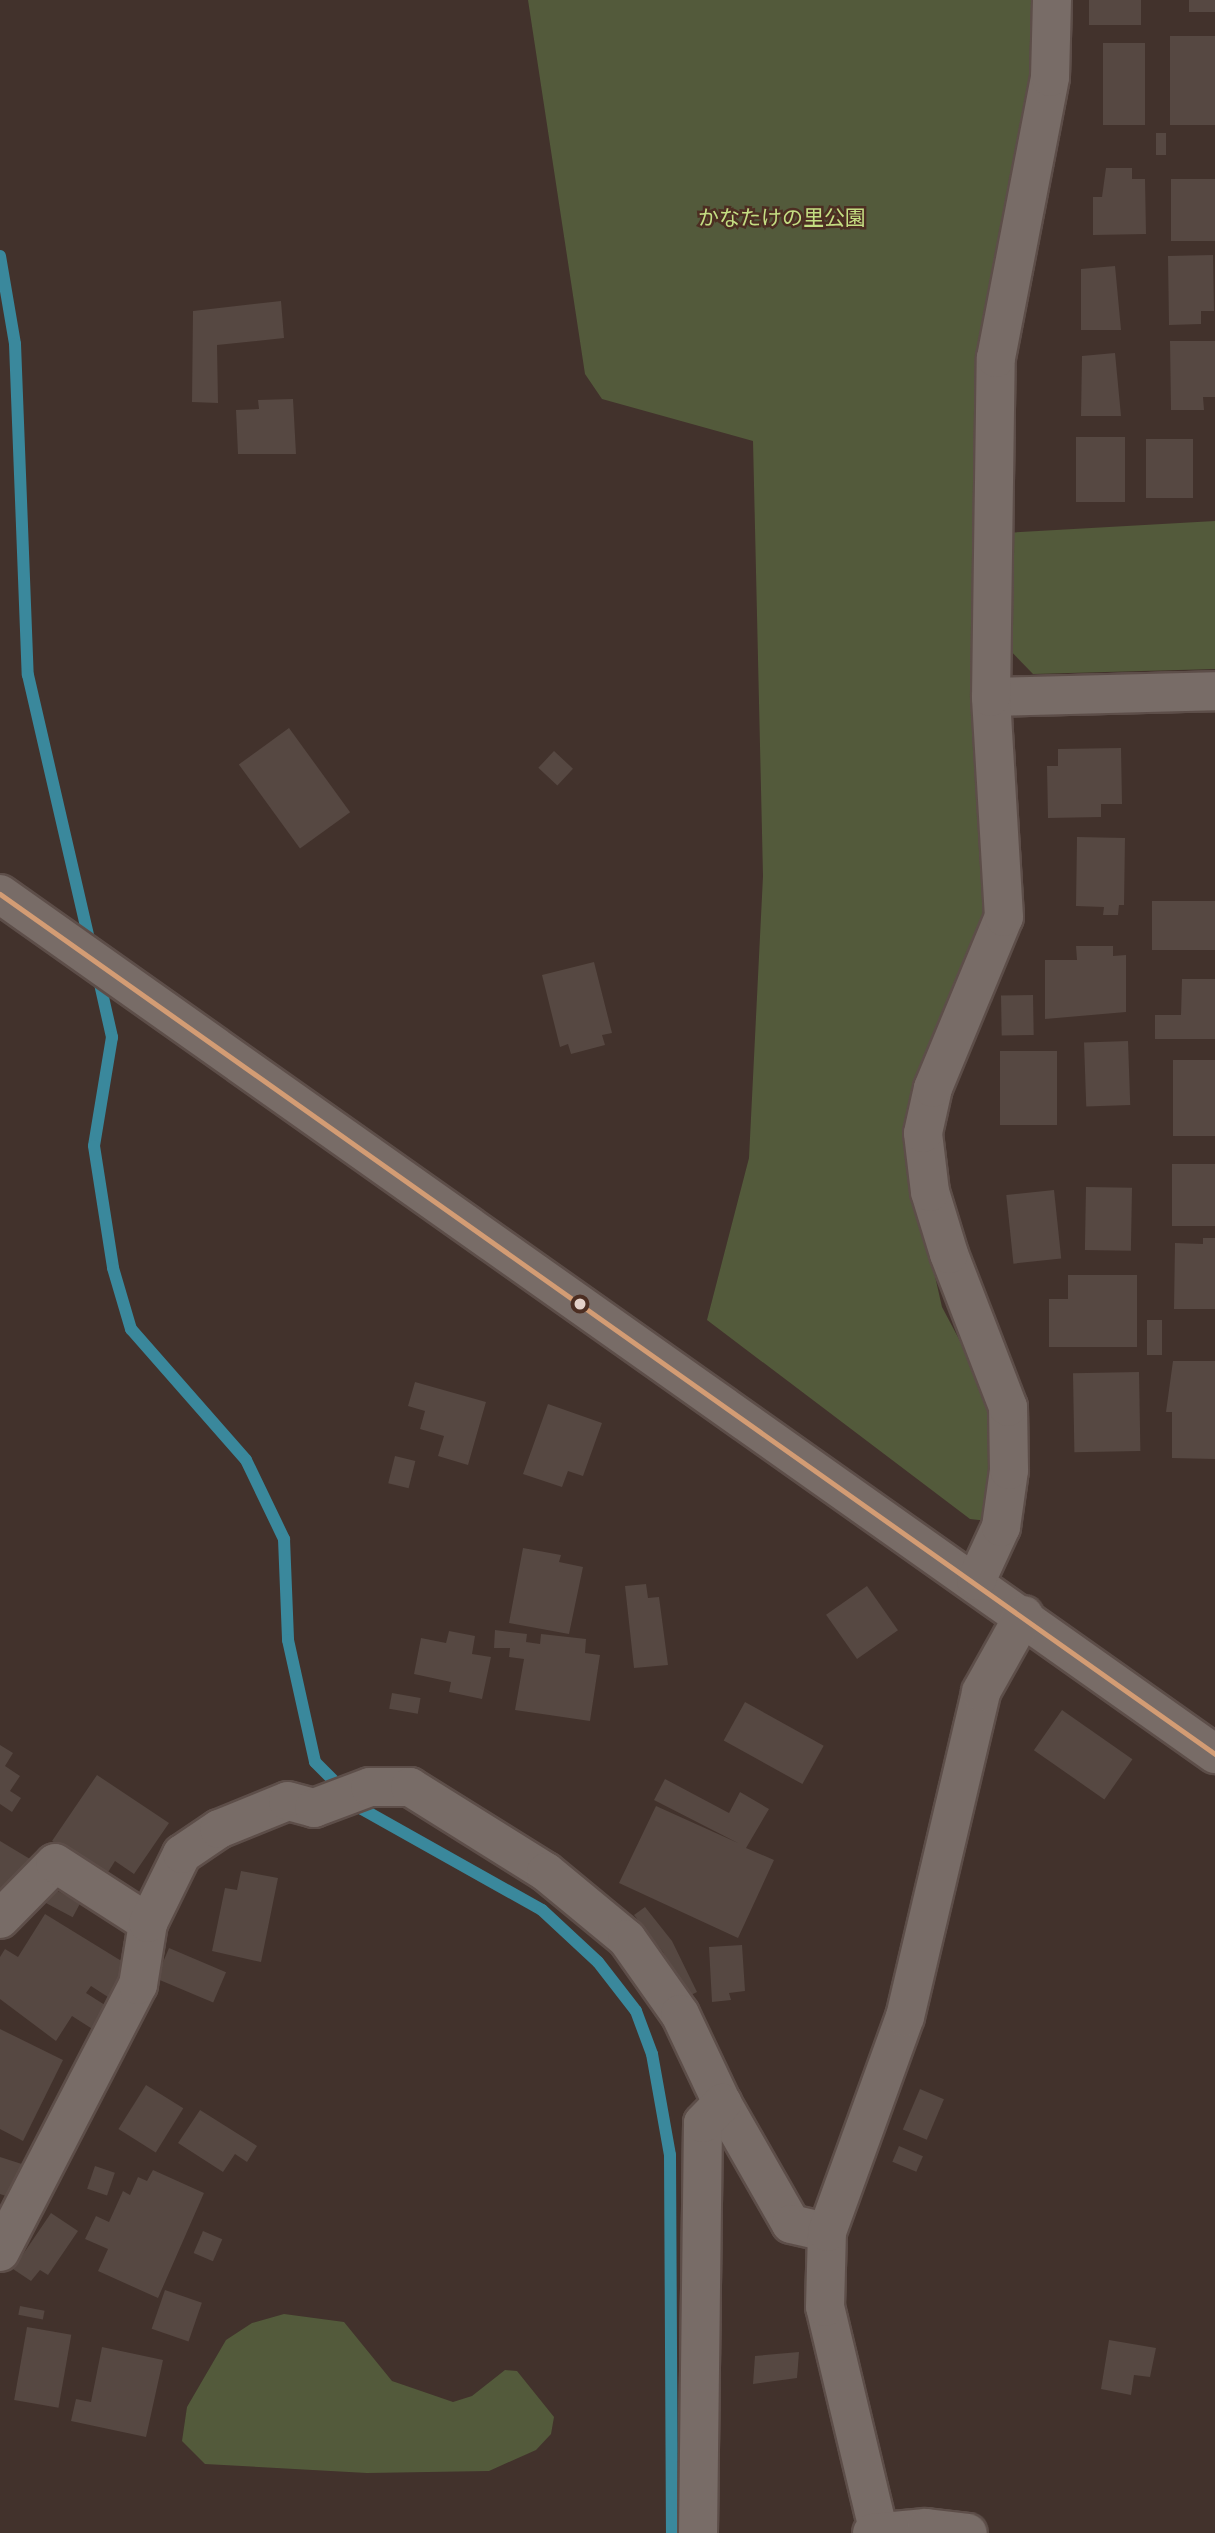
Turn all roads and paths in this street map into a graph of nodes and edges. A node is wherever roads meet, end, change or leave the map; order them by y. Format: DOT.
graph roads {
  1 [pos="1052,0"];
  2 [pos="1215,691"];
  3 [pos="990,697"];
  4 [pos="0,894"];
  5 [pos="976,1581"];
  6 [pos="1024,1615"];
  7 [pos="1215,1754"];
  8 [pos="0,1919"];
  9 [pos="148,1923"];
  10 [pos="722,2103"];
  11 [pos="827,2232"];
  12 [pos="0,2252"];
  13 [pos="875,2531"];
  14 [pos="698,2533"];
  15 [pos="968,2533"];
  1 -- 3 [label="street"];
  2 -- 3 [label="street"];
  3 -- 5 [label="street"];
  4 -- 5 [label="street"];
  5 -- 6 [label="street"];
  6 -- 7 [label="street"];
  6 -- 11 [label="street"];
  8 -- 9 [label="street"];
  9 -- 10 [label="street"];
  9 -- 12 [label="street"];
  10 -- 11 [label="street"];
  10 -- 14 [label="street"];
  11 -- 13 [label="street"];
  13 -- 15 [label="street"];
}
